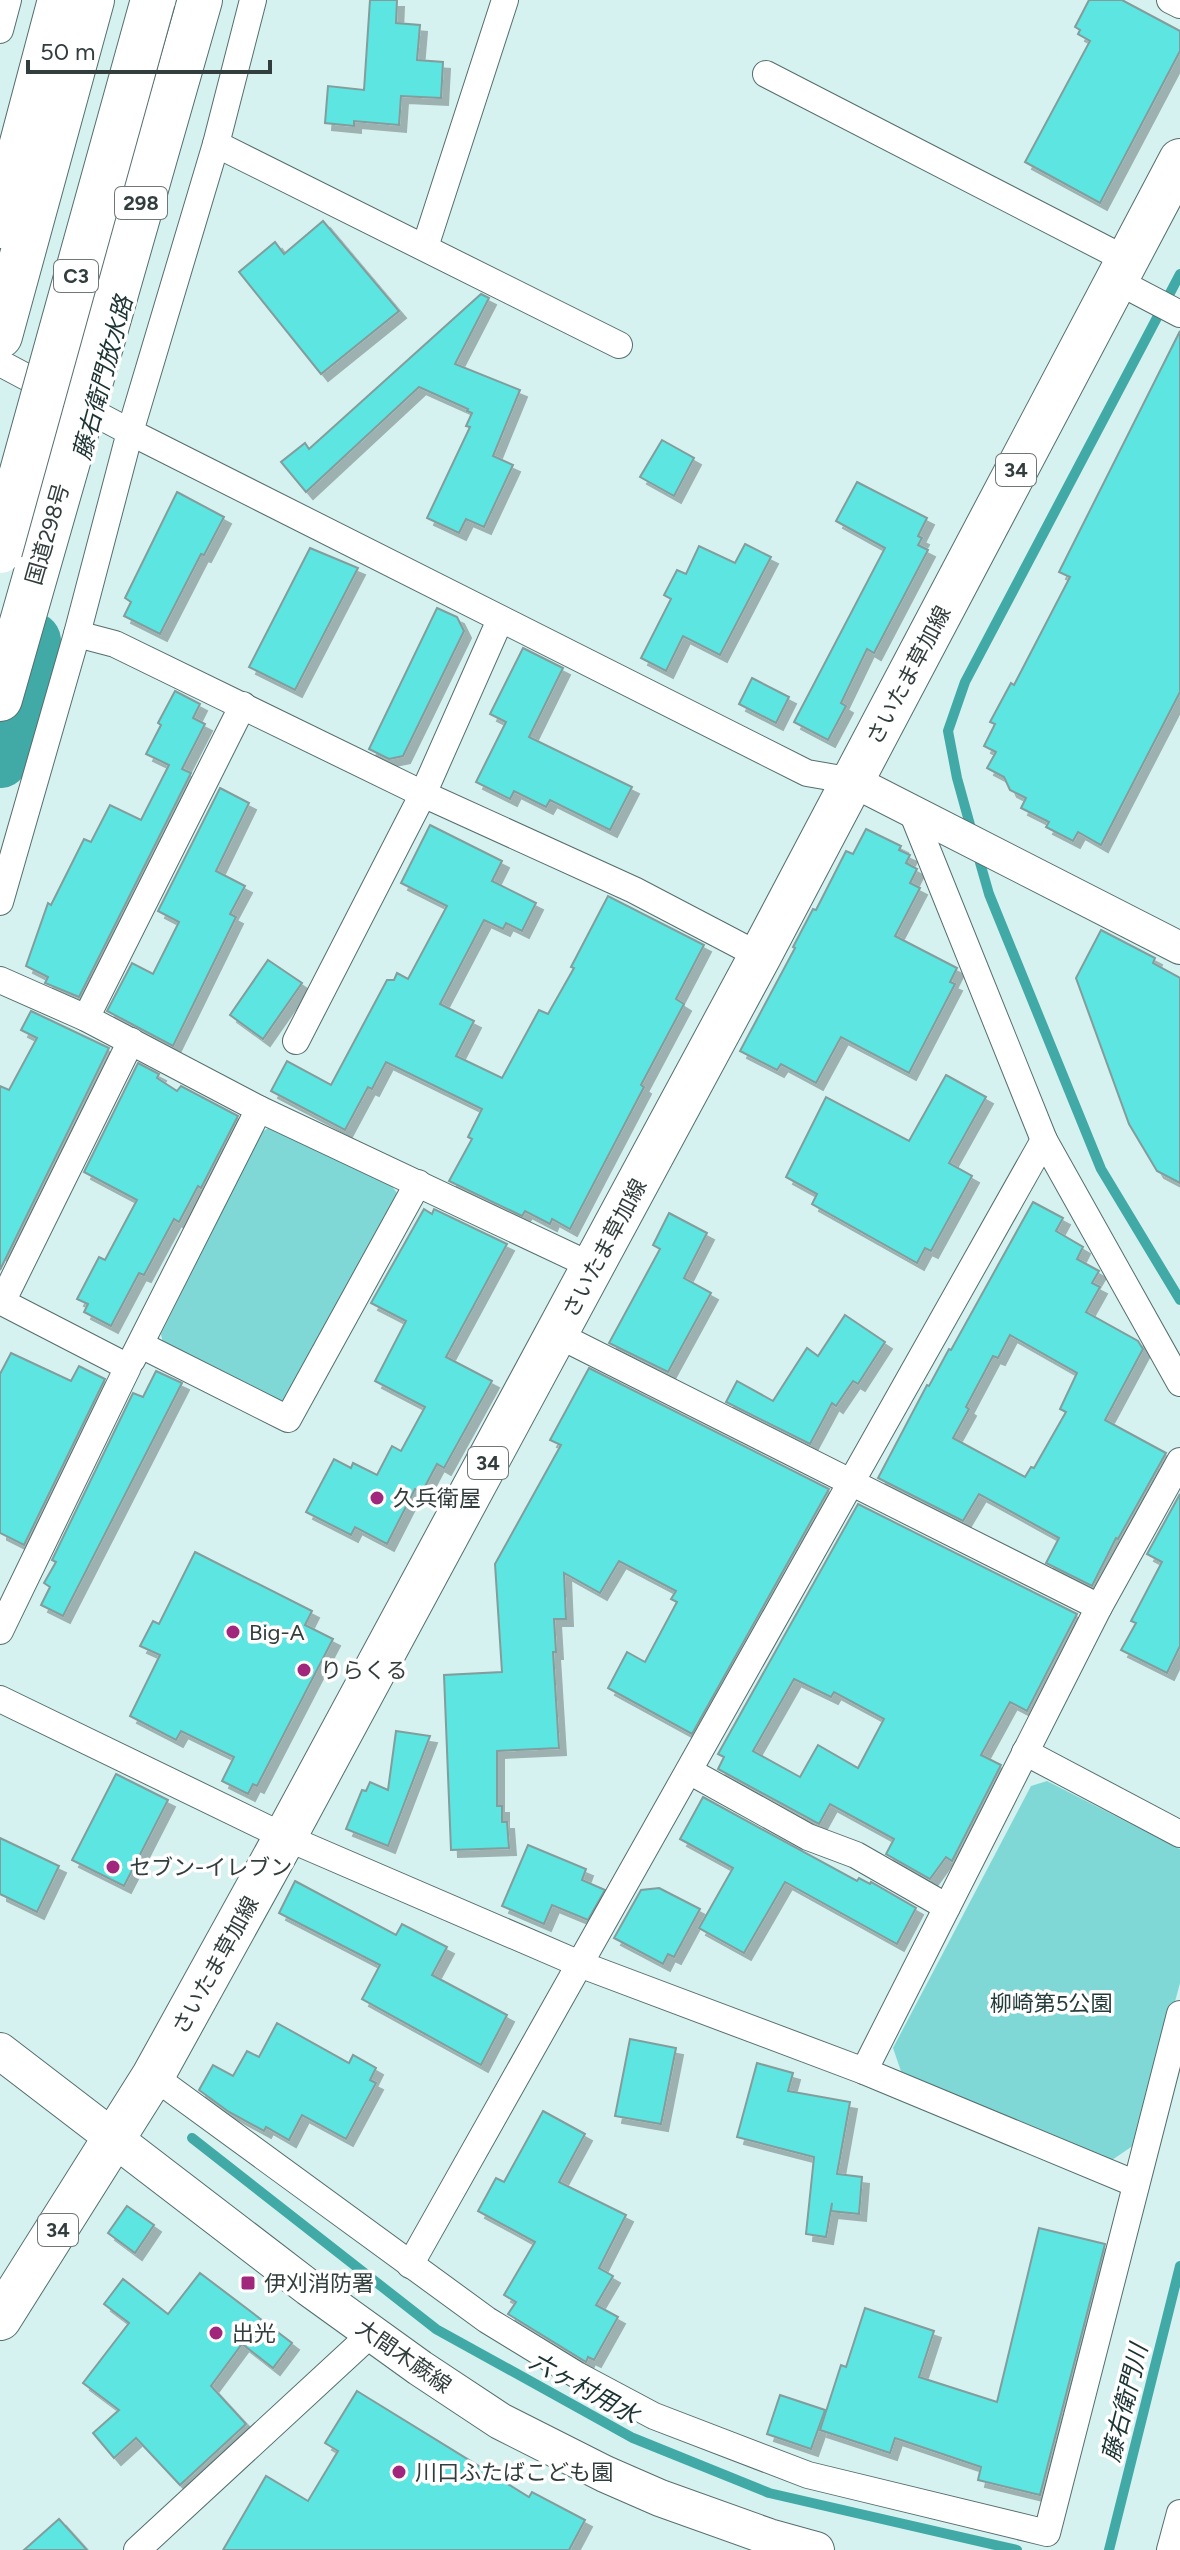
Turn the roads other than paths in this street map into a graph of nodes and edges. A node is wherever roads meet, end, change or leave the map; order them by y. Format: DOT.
graph roads {
  1 [pos="8,0"];
  2 [pos="60,0"];
  3 [pos="92,0"];
  4 [pos="153,0"];
  5 [pos="200,0"];
  6 [pos="253,0"];
  7 [pos="505,0"];
  8 [pos="1170,0"];
  9 [pos="1180,5"];
  10 [pos="0,30"];
  11 [pos="766,74"];
  12 [pos="216,144"];
  13 [pos="1180,160"];
  14 [pos="3,193"];
  15 [pos="425,247"];
  16 [pos="1131,280"];
  17 [pos="1180,314"];
  18 [pos="0,336"];
  19 [pos="619,345"];
  20 [pos="0,363"];
  21 [pos="83,407"];
  22 [pos="130,432"];
  23 [pos="0,551"];
  24 [pos="500,620"];
  25 [pos="77,634"];
  26 [pos="0,699"];
  27 [pos="243,705"];
  28 [pos="853,781"];
  29 [pos="423,794"];
  30 [pos="912,812"];
  31 [pos="0,902"];
  32 [pos="1180,948"];
  33 [pos="760,956"];
  34 [pos="0,980"];
  35 [pos="86,1018"];
  36 [pos="131,1041"];
  37 [pos="296,1041"];
  38 [pos="259,1109"];
  39 [pos="1044,1140"];
  40 [pos="418,1183"];
  41 [pos="594,1267"];
  42 [pos="558,1335"];
  43 [pos="135,1356"];
  44 [pos="1180,1383"];
  45 [pos="1180,1461"];
  46 [pos="851,1480"];
  47 [pos="1099,1607"];
  48 [pos="0,1631"];
  49 [pos="0,1699"];
  50 [pos="1025,1752"];
  51 [pos="689,1771"];
  52 [pos="1180,1834"];
  53 [pos="285,1837"];
  54 [pos="947,1907"];
  55 [pos="582,1965"];
  56 [pos="1180,2014"];
  57 [pos="0,2051"];
  58 [pos="864,2071"];
  59 [pos="153,2076"];
  60 [pos="114,2140"];
  61 [pos="1136,2184"];
  62 [pos="410,2265"];
  63 [pos="0,2319"];
  64 [pos="371,2334"];
  65 [pos="1180,2513"];
  66 [pos="137,2550"];
  67 [pos="816,2550"];
  68 [pos="1170,2550"];
  1 -- 10 [label="street"];
  2 -- 14 [label="highway"];
  3 -- 18 [label="highway, C3"];
  4 -- 23 [label="highway, C3, bridge"];
  5 -- 21 [label="highway, 国道298号 / 298"];
  6 -- 12 [label="street"];
  7 -- 15 [label="street"];
  8 -- 9 [label="street"];
  11 -- 16 [label="street"];
  12 -- 15 [label="street"];
  12 -- 22 [label="street"];
  13 -- 16 [label="main road, さいたま草加線 / 34"];
  15 -- 19 [label="street"];
  16 -- 17 [label="street"];
  16 -- 28 [label="main road, さいたま草加線 / 34"];
  20 -- 21 [label="street"];
  21 -- 22 [label="street"];
  21 -- 26 [label="highway, 国道298号 / 298"];
  22 -- 24 [label="street"];
  22 -- 25 [label="street"];
  24 -- 28 [label="street"];
  24 -- 29 [label="street"];
  25 -- 27 [label="street"];
  25 -- 31 [label="street"];
  27 -- 29 [label="street"];
  27 -- 35 [label="street"];
  28 -- 30 [label="street"];
  28 -- 33 [label="main road, さいたま草加線 / 34"];
  29 -- 33 [label="street"];
  29 -- 37 [label="street"];
  30 -- 32 [label="street"];
  30 -- 39 [label="street"];
  33 -- 41 [label="main road, さいたま草加線 / 34"];
  34 -- 35 [label="street"];
  35 -- 36 [label="street"];
  36 -- 38 [label="street"];
  36 -- 43 [label="street"];
  38 -- 40 [label="street"];
  38 -- 43 [label="street"];
  39 -- 44 [label="street"];
  39 -- 46 [label="street"];
  40 -- 41 [label="street"];
  40 -- 43 [label="street"];
  41 -- 42 [label="main road, さいたま草加線 / 34"];
  42 -- 46 [label="street"];
  42 -- 53 [label="main road, さいたま草加線 / 34"];
  43 -- 48 [label="street"];
  45 -- 47 [label="street"];
  46 -- 47 [label="street"];
  46 -- 51 [label="street"];
  47 -- 50 [label="street"];
  49 -- 53 [label="street"];
  50 -- 52 [label="street"];
  50 -- 54 [label="street"];
  51 -- 54 [label="street"];
  51 -- 55 [label="street"];
  53 -- 55 [label="street"];
  53 -- 59 [label="main road, さいたま草加線 / 34"];
  54 -- 58 [label="street"];
  55 -- 58 [label="street"];
  55 -- 62 [label="street"];
  56 -- 61 [label="street"];
  57 -- 60 [label="main road, 大間木蕨線"];
  58 -- 61 [label="street"];
  59 -- 60 [label="main road, さいたま草加線 / 34"];
  59 -- 62 [label="street"];
  60 -- 63 [label="main road, さいたま草加線 / 34"];
  60 -- 64 [label="main road, 大間木蕨線"];
  61 -- 62 [label="street"];
  64 -- 66 [label="street"];
  64 -- 67 [label="main road, 大間木蕨線"];
  65 -- 68 [label="street"];
}
